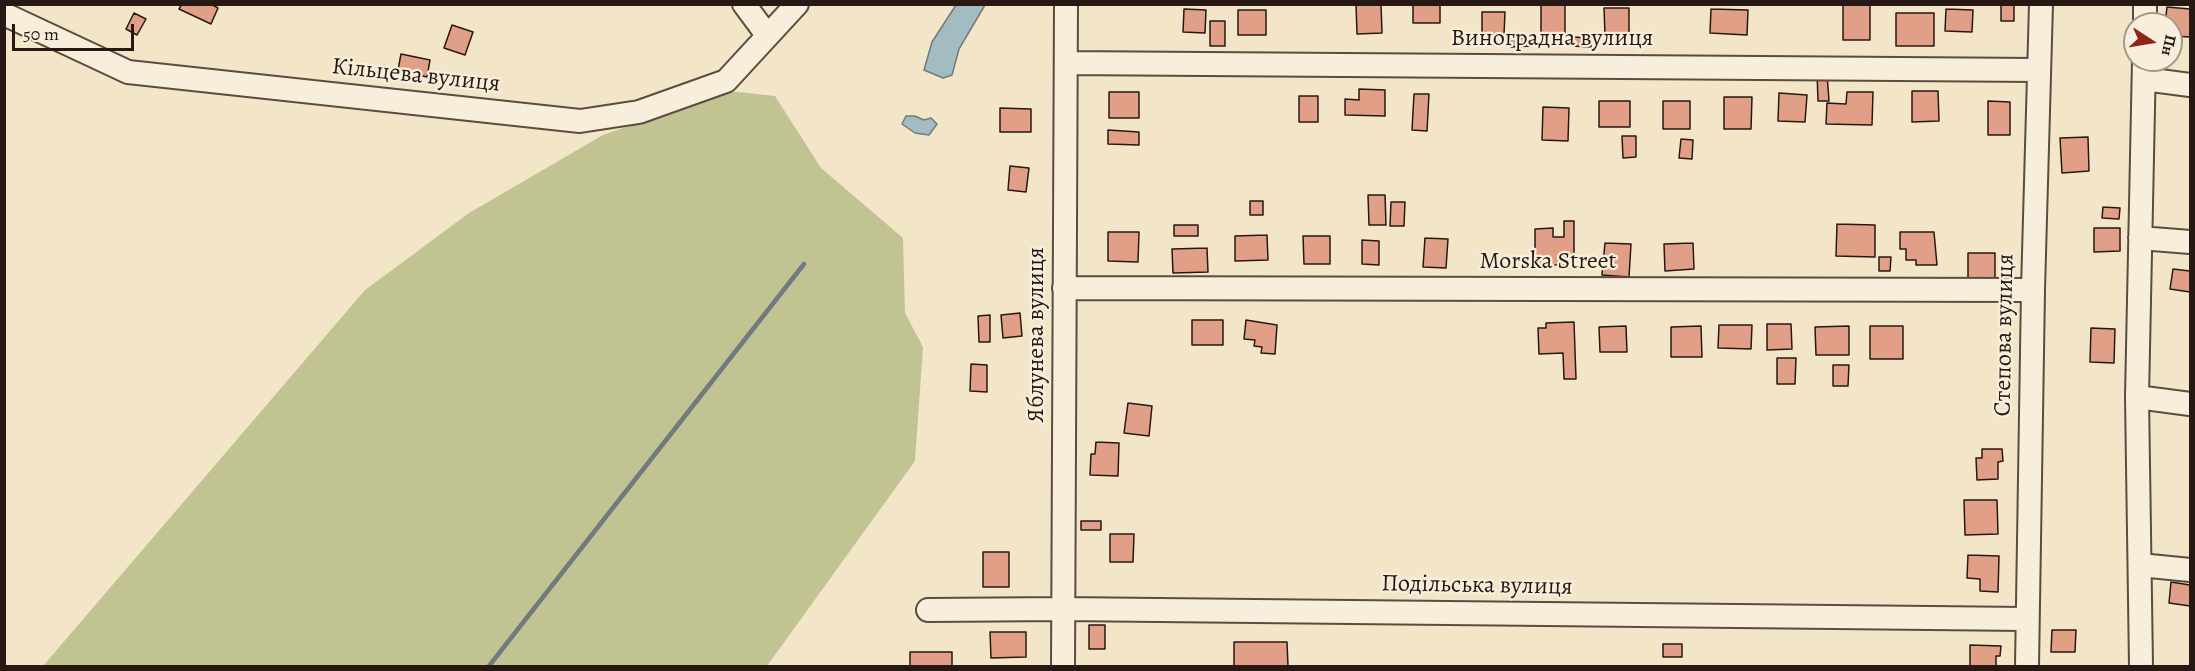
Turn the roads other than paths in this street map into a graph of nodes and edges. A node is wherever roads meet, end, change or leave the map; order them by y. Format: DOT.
graph roads {
  1 [pos="744,4"];
  2 [pos="796,4"];
  3 [pos="1066,4"];
  4 [pos="2041,4"];
  5 [pos="4,14"];
  6 [pos="767,35"];
  7 [pos="1066,63"];
  8 [pos="2038,70"];
  9 [pos="2144,72"];
  10 [pos="2150,72"];
  11 [pos="2190,85"];
  12 [pos="2140,238"];
  13 [pos="2190,242"];
  14 [pos="1064,288"];
  15 [pos="2033,290"];
  16 [pos="2138,397"];
  17 [pos="2190,404"];
  18 [pos="2140,565"];
  19 [pos="2190,570"];
  20 [pos="1062,609"];
  21 [pos="928,610"];
  22 [pos="2026,619"];
  23 [pos="1063,666"];
  24 [pos="2027,666"];
  25 [pos="2141,666"];
  1 -- 6 [label="street"];
  2 -- 6 [label="street, Кільцева вулиця"];
  3 -- 7 [label="street, Яблунева вулиця"];
  4 -- 8 [label="street, Степова вулиця"];
  5 -- 6 [label="street, Кільцева вулиця"];
  7 -- 8 [label="street, Виноградна вулиця"];
  7 -- 14 [label="street, Яблунева вулиця"];
  8 -- 15 [label="street, Степова вулиця"];
  9 -- 12 [label="street"];
  10 -- 11 [label="street"];
  12 -- 13 [label="street"];
  12 -- 16 [label="street"];
  14 -- 15 [label="street, Morska Street"];
  14 -- 20 [label="street, Яблунева вулиця"];
  15 -- 22 [label="street, Степова вулиця"];
  16 -- 17 [label="street"];
  16 -- 18 [label="street"];
  18 -- 19 [label="street"];
  18 -- 25 [label="street"];
  20 -- 21 [label="street, Подільська вулиця"];
  20 -- 22 [label="street, Подільська вулиця"];
  20 -- 23 [label="street, Яблунева вулиця"];
  22 -- 24 [label="street, Степова вулиця"];
}
